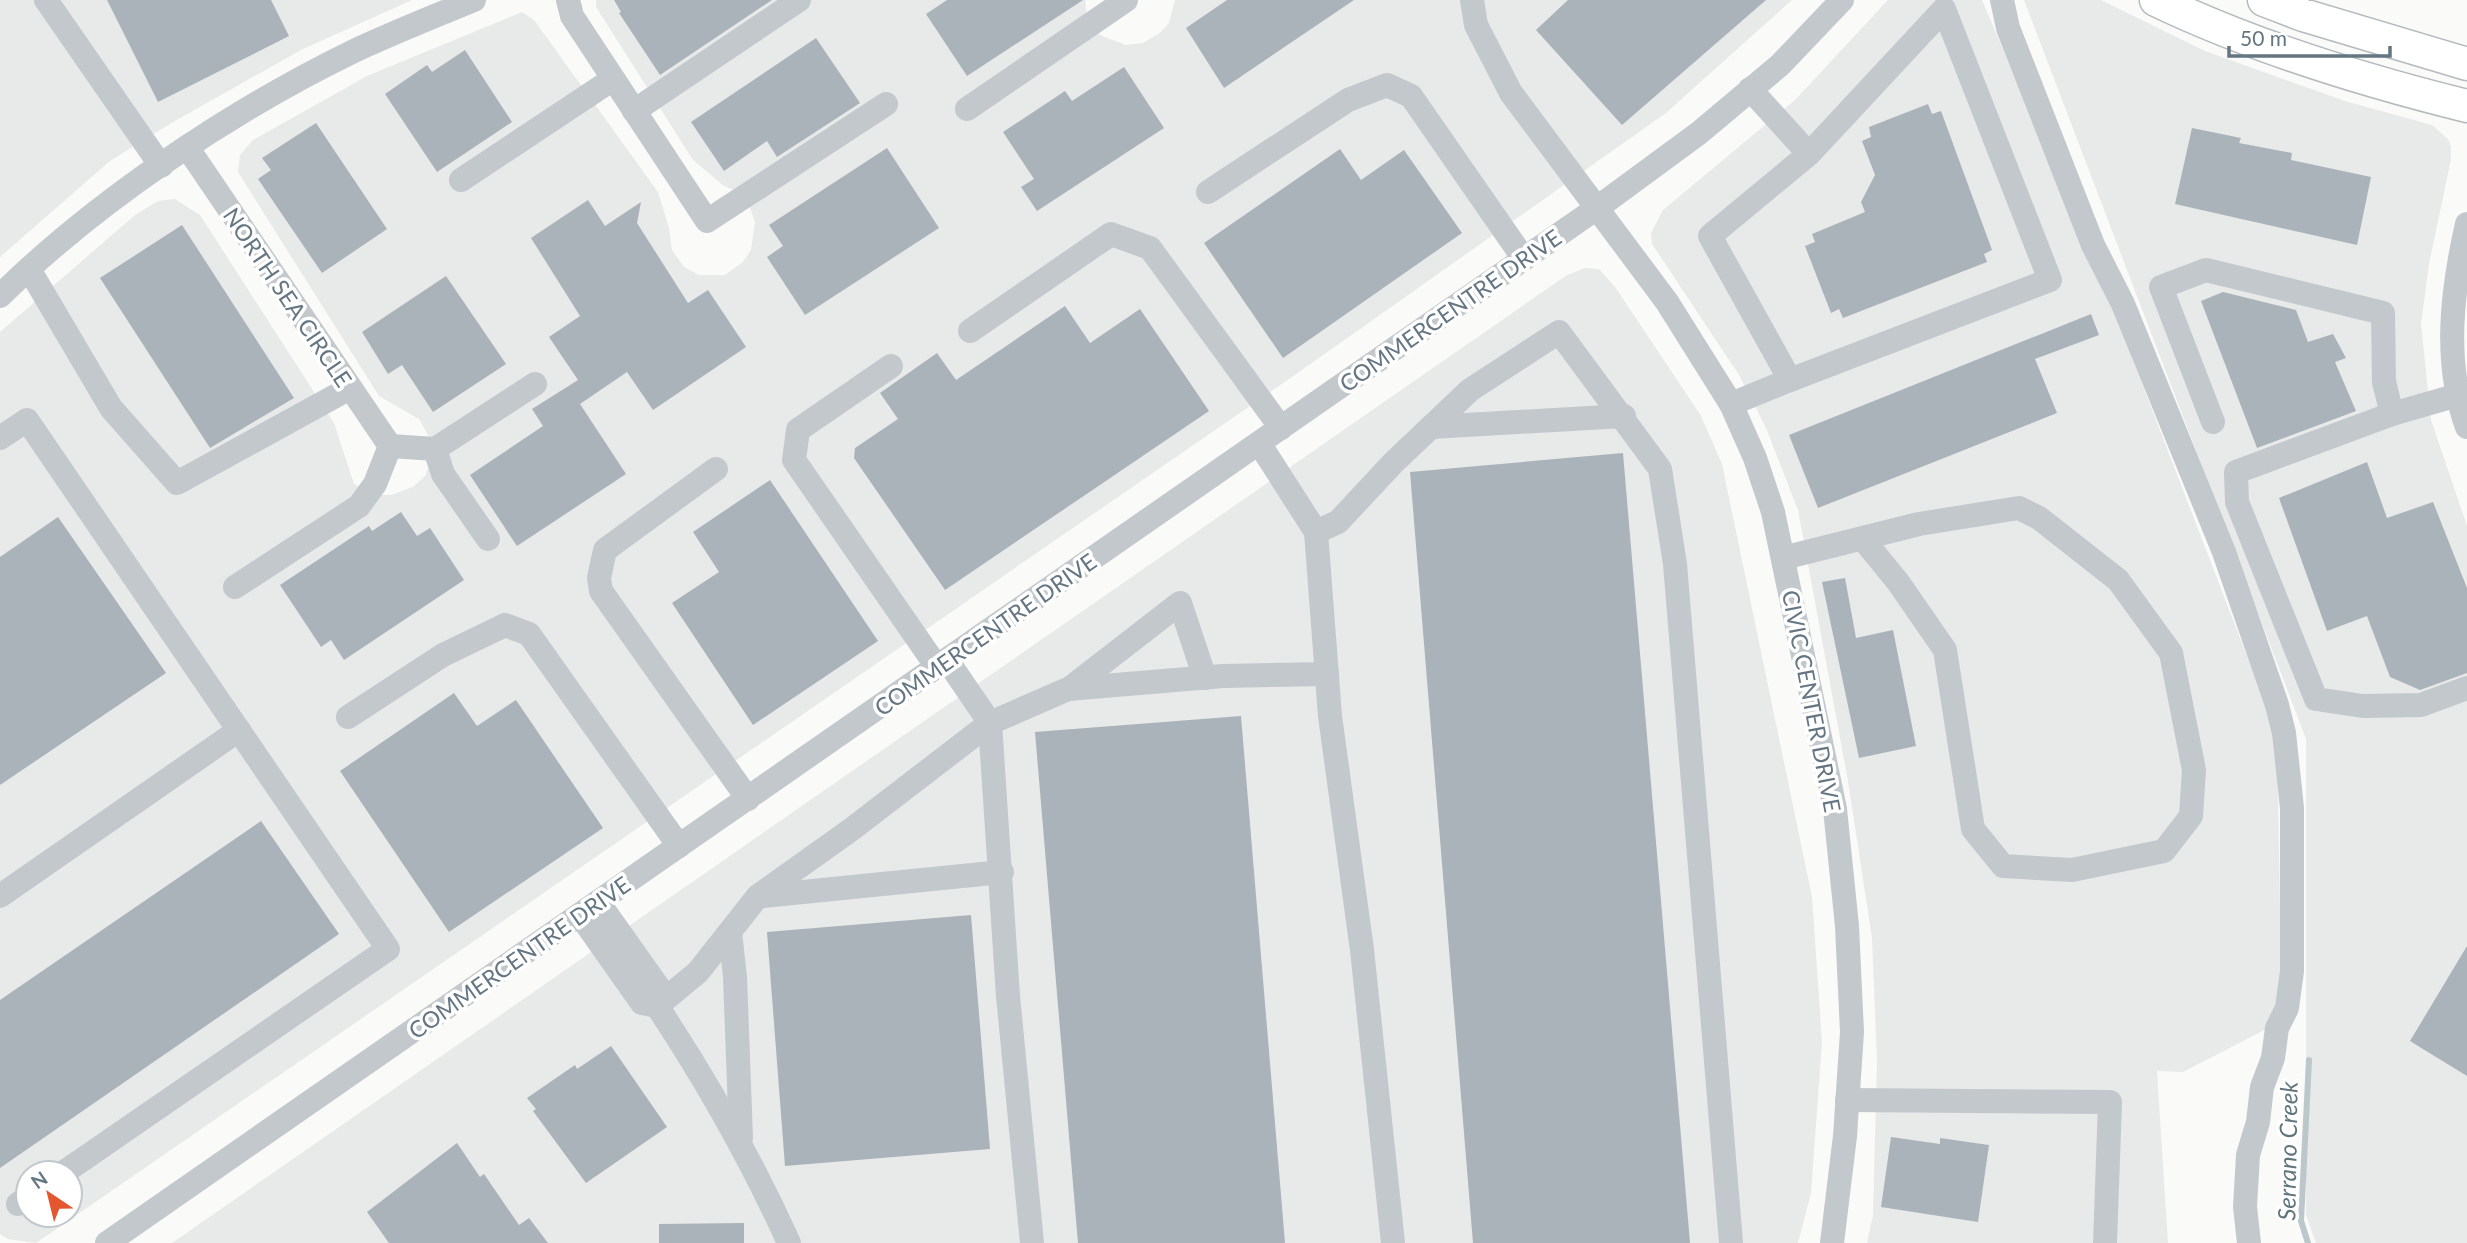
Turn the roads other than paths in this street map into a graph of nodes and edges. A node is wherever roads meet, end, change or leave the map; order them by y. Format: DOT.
graph roads {
  1 [pos="46,0"];
  2 [pos="474,0"];
  3 [pos="568,0"];
  4 [pos="799,0"];
  5 [pos="1126,0"];
  6 [pos="1472,0"];
  7 [pos="1842,0"];
  8 [pos="2002,0"];
  9 [pos="2156,0"];
  10 [pos="2264,0"];
  11 [pos="2467,64"];
  12 [pos="613,79"];
  13 [pos="1750,89"];
  14 [pos="886,104"];
  15 [pos="2467,106"];
  16 [pos="967,109"];
  17 [pos="634,111"];
  18 [pos="187,147"];
  19 [pos="1809,154"];
  20 [pos="161,166"];
  21 [pos="461,180"];
  22 [pos="1208,192"];
  23 [pos="1597,208"];
  24 [pos="2467,224"];
  25 [pos="1524,259"];
  26 [pos="29,269"];
  27 [pos="0,296"];
  28 [pos="970,331"];
  29 [pos="891,366"];
  30 [pos="1790,380"];
  31 [pos="535,384"];
  32 [pos="350,388"];
  33 [pos="2458,395"];
  34 [pos="1731,404"];
  35 [pos="2392,414"];
  36 [pos="1612,417"];
  37 [pos="2213,422"];
  38 [pos="1431,427"];
  39 [pos="2467,427"];
  40 [pos="1281,428"];
  41 [pos="0,438"];
  42 [pos="1259,443"];
  43 [pos="390,446"];
  44 [pos="435,449"];
  45 [pos="716,469"];
  46 [pos="1316,531"];
  47 [pos="1861,538"];
  48 [pos="488,539"];
  49 [pos="1783,558"];
  50 [pos="235,587"];
  51 [pos="942,663"];
  52 [pos="1326,674"];
  53 [pos="1205,678"];
  54 [pos="2467,688"];
  55 [pos="1068,689"];
  56 [pos="348,717"];
  57 [pos="990,723"];
  58 [pos="239,730"];
  59 [pos="748,799"];
  60 [pos="679,846"];
  61 [pos="1002,872"];
  62 [pos="0,896"];
  63 [pos="758,897"];
  64 [pos="589,909"];
  65 [pos="730,932"];
  66 [pos="657,1006"];
  67 [pos="1847,1100"];
  68 [pos="741,1143"];
  69 [pos="83,1159"];
  70 [pos="107,1243"];
  71 [pos="789,1243"];
  72 [pos="1032,1243"];
  73 [pos="1393,1243"];
  74 [pos="1731,1243"];
  75 [pos="1832,1243"];
  76 [pos="2105,1243"];
  77 [pos="2249,1243"];
  1 -- 20 [label="street"];
  2 -- 18 [label="street"];
  3 -- 12 [label="street"];
  4 -- 17 [label="street"];
  5 -- 16 [label="street"];
  6 -- 23 [label="street, CIVIC CENTER DRIVE"];
  7 -- 13 [label="street, COMMERCENTRE DRIVE"];
  8 -- 77 [label="street"];
  9 -- 15 [label="main road"];
  10 -- 11 [label="main road"];
  12 -- 17 [label="street"];
  12 -- 21 [label="street"];
  13 -- 19 [label="street"];
  13 -- 23 [label="street, COMMERCENTRE DRIVE"];
  14 -- 17 [label="street"];
  18 -- 20 [label="street"];
  18 -- 32 [label="street, NORTH SEA CIRCLE"];
  19 -- 30 [label="street"];
  19 -- 30 [label="street"];
  20 -- 26 [label="street"];
  22 -- 25 [label="street"];
  23 -- 25 [label="street, COMMERCENTRE DRIVE"];
  23 -- 34 [label="street, CIVIC CENTER DRIVE"];
  24 -- 33 [label="street"];
  25 -- 40 [label="street, COMMERCENTRE DRIVE"];
  26 -- 27 [label="street"];
  26 -- 32 [label="street"];
  28 -- 40 [label="street"];
  29 -- 51 [label="street"];
  30 -- 34 [label="street"];
  31 -- 44 [label="street"];
  32 -- 43 [label="street, NORTH SEA CIRCLE"];
  33 -- 35 [label="street"];
  33 -- 39 [label="street"];
  34 -- 49 [label="street, CIVIC CENTER DRIVE"];
  35 -- 37 [label="street"];
  35 -- 54 [label="street"];
  36 -- 38 [label="street"];
  36 -- 38 [label="street"];
  36 -- 74 [label="street"];
  38 -- 46 [label="street"];
  40 -- 42 [label="street, COMMERCENTRE DRIVE"];
  41 -- 58 [label="street"];
  42 -- 46 [label="street"];
  42 -- 51 [label="street, COMMERCENTRE DRIVE"];
  43 -- 44 [label="street"];
  43 -- 50 [label="street"];
  44 -- 48 [label="street"];
  45 -- 59 [label="street"];
  46 -- 52 [label="street"];
  47 -- 47 [label="street"];
  47 -- 49 [label="street"];
  49 -- 67 [label="street, CIVIC CENTER DRIVE"];
  51 -- 57 [label="street"];
  51 -- 59 [label="street, COMMERCENTRE DRIVE"];
  52 -- 53 [label="street"];
  52 -- 73 [label="street"];
  53 -- 55 [label="street"];
  53 -- 55 [label="street"];
  55 -- 57 [label="street"];
  56 -- 60 [label="street"];
  57 -- 61 [label="street"];
  57 -- 63 [label="street"];
  58 -- 62 [label="street"];
  58 -- 69 [label="street"];
  59 -- 60 [label="street, COMMERCENTRE DRIVE"];
  60 -- 64 [label="street, COMMERCENTRE DRIVE"];
  61 -- 63 [label="street"];
  61 -- 72 [label="street"];
  63 -- 65 [label="street"];
  64 -- 66 [label="street"];
  64 -- 70 [label="street, COMMERCENTRE DRIVE"];
  65 -- 66 [label="street"];
  65 -- 68 [label="street"];
  66 -- 68 [label="street"];
  67 -- 75 [label="street, CIVIC CENTER DRIVE"];
  67 -- 76 [label="street"];
  68 -- 71 [label="street"];
}
